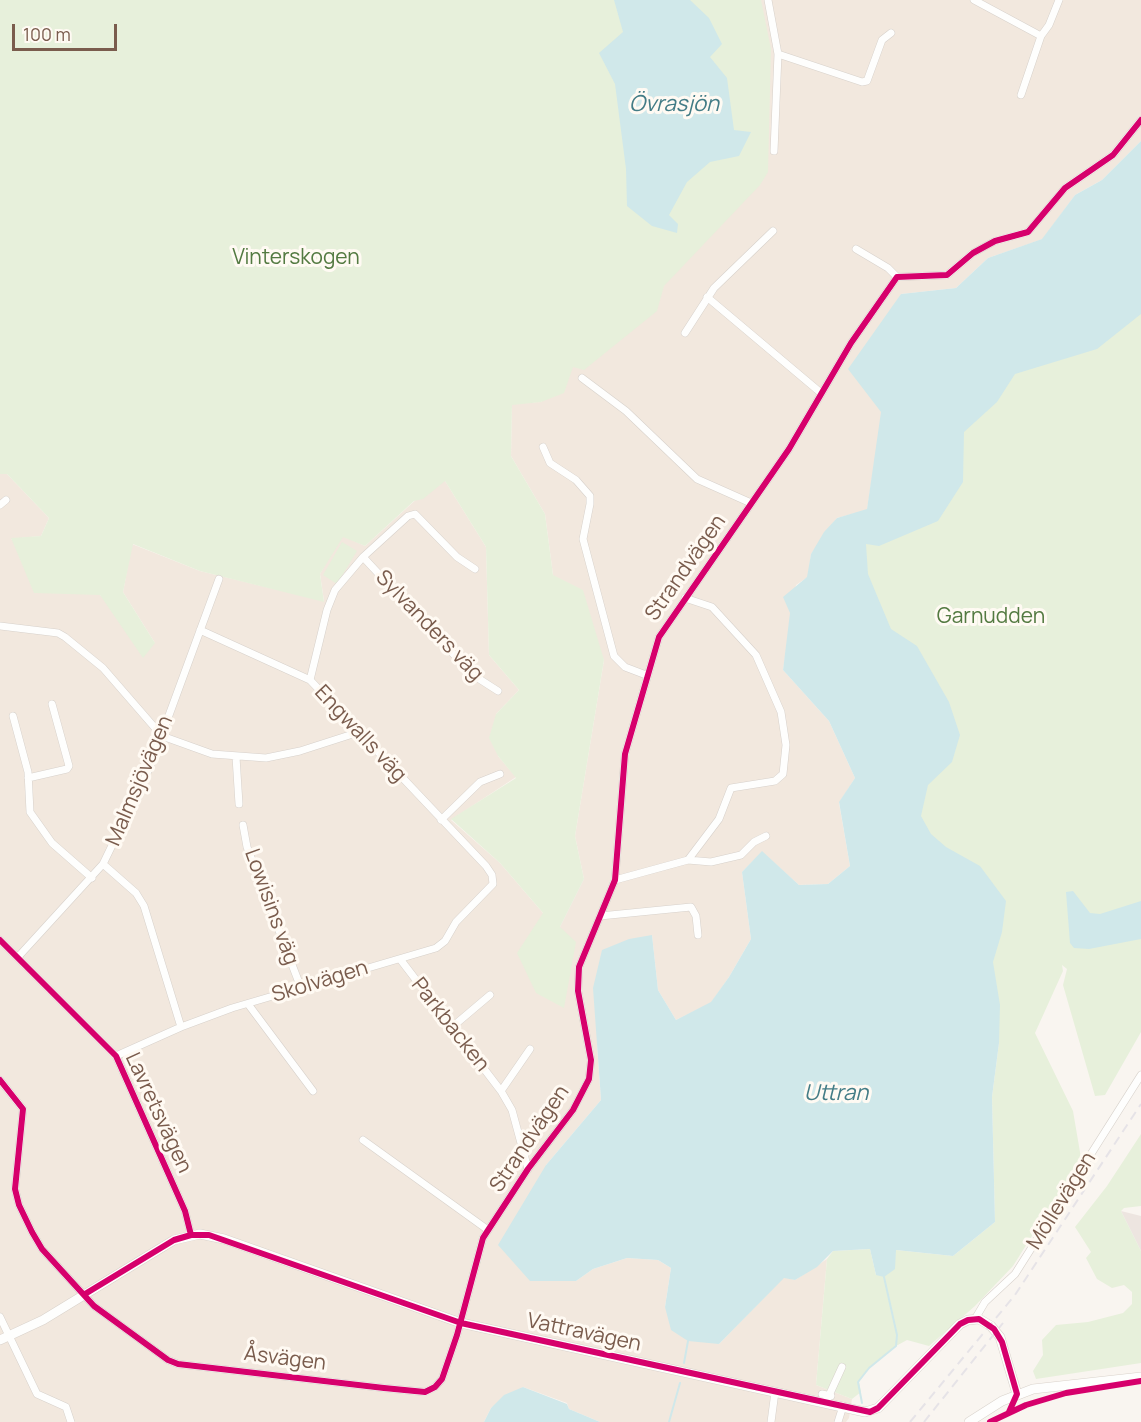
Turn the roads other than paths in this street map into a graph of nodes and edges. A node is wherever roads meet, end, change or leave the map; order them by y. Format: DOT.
graph roads {
  1 [pos="768,0"];
  2 [pos="974,0"];
  3 [pos="1059,0"];
  4 [pos="891,33"];
  5 [pos="1041,36"];
  6 [pos="778,54"];
  7 [pos="1021,95"];
  8 [pos="1141,120"];
  9 [pos="774,151"];
  10 [pos="773,231"];
  11 [pos="856,249"];
  12 [pos="897,277"];
  13 [pos="707,297"];
  14 [pos="685,333"];
  15 [pos="582,378"];
  16 [pos="821,393"];
  17 [pos="543,447"];
  18 [pos="751,503"];
  19 [pos="363,557"];
  20 [pos="475,569"];
  21 [pos="219,579"];
  22 [pos="685,598"];
  23 [pos="0,626"];
  24 [pos="200,630"];
  25 [pos="646,675"];
  26 [pos="310,680"];
  27 [pos="498,691"];
  28 [pos="52,704"];
  29 [pos="13,716"];
  30 [pos="359,732"];
  31 [pos="162,736"];
  32 [pos="236,757"];
  33 [pos="500,774"];
  34 [pos="28,778"];
  35 [pos="239,804"];
  36 [pos="441,820"];
  37 [pos="243,825"];
  38 [pos="766,836"];
  39 [pos="688,860"];
  40 [pos="103,864"];
  41 [pos="492,875"];
  42 [pos="92,878"];
  43 [pos="615,880"];
  44 [pos="600,916"];
  45 [pos="698,935"];
  46 [pos="0,940"];
  47 [pos="18,957"];
  48 [pos="399,959"];
  49 [pos="301,988"];
  50 [pos="489,995"];
  51 [pos="248,1004"];
  52 [pos="181,1027"];
  53 [pos="452,1028"];
  54 [pos="530,1049"];
  55 [pos="116,1056"];
  56 [pos="1141,1075"];
  57 [pos="0,1080"];
  58 [pos="313,1091"];
  59 [pos="501,1091"];
  60 [pos="363,1140"];
  61 [pos="528,1169"];
  62 [pos="488,1230"];
  63 [pos="191,1235"];
  64 [pos="85,1294"];
  65 [pos="0,1317"];
  66 [pos="975,1319"];
  67 [pos="461,1323"];
  68 [pos="4,1338"];
  69 [pos="842,1367"];
  70 [pos="1141,1377"];
  71 [pos="776,1392"];
  72 [pos="1017,1394"];
  73 [pos="826,1397"];
  74 [pos="843,1406"];
  75 [pos="71,1422"];
  76 [pos="771,1422"];
  77 [pos="838,1422"];
  78 [pos="969,1422"];
  1 -- 6 [label="street"];
  2 -- 5 [label="street"];
  3 -- 5 [label="street"];
  4 -- 6 [label="street"];
  5 -- 7 [label="street"];
  6 -- 9 [label="street"];
  8 -- 12 [label="street"];
  10 -- 13 [label="street"];
  11 -- 12 [label="street"];
  12 -- 16 [label="street, Strandvägen"];
  13 -- 14 [label="street"];
  13 -- 16 [label="street"];
  15 -- 18 [label="street"];
  16 -- 18 [label="street, Strandvägen"];
  17 -- 25 [label="street"];
  18 -- 22 [label="street, Strandvägen"];
  19 -- 20 [label="street, Sylvanders väg"];
  19 -- 26 [label="street, Sylvanders väg"];
  19 -- 27 [label="street, Sylvanders väg"];
  21 -- 24 [label="street, Malmsjövägen"];
  22 -- 25 [label="street, Strandvägen"];
  22 -- 39 [label="street"];
  23 -- 31 [label="street"];
  24 -- 26 [label="street, Engwalls väg"];
  24 -- 31 [label="street, Malmsjövägen"];
  25 -- 43 [label="street, Strandvägen"];
  26 -- 30 [label="street, Engwalls väg"];
  28 -- 34 [label="street"];
  29 -- 34 [label="street"];
  30 -- 32 [label="street"];
  30 -- 36 [label="street, Engwalls väg"];
  31 -- 32 [label="street"];
  31 -- 40 [label="street, Malmsjövägen"];
  32 -- 35 [label="street"];
  33 -- 36 [label="street"];
  34 -- 42 [label="street"];
  36 -- 41 [label="street, Engwalls väg"];
  37 -- 49 [label="street, Lowisins väg"];
  38 -- 39 [label="street"];
  39 -- 43 [label="street"];
  40 -- 42 [label="street, Malmsjövägen"];
  40 -- 52 [label="street"];
  41 -- 48 [label="street, Skolvägen"];
  42 -- 47 [label="street, Malmsjövägen"];
  43 -- 44 [label="street, Strandvägen"];
  44 -- 45 [label="street"];
  44 -- 61 [label="street, Strandvägen"];
  46 -- 47 [label="street, Lavretsvägen"];
  47 -- 55 [label="street, Lavretsvägen"];
  48 -- 49 [label="street, Skolvägen"];
  48 -- 53 [label="street, Parkbacken"];
  49 -- 51 [label="street, Skolvägen"];
  50 -- 53 [label="street"];
  51 -- 52 [label="street, Skolvägen"];
  51 -- 58 [label="street"];
  52 -- 55 [label="street, Skolvägen"];
  53 -- 59 [label="street, Parkbacken"];
  54 -- 59 [label="street, Parkbacken"];
  55 -- 63 [label="street, Lavretsvägen"];
  56 -- 66 [label="street, Möllevägen"];
  57 -- 64 [label="street, Åsvägen"];
  59 -- 61 [label="street, Parkbacken"];
  60 -- 62 [label="street"];
  61 -- 62 [label="street, Strandvägen"];
  62 -- 67 [label="street, Strandvägen"];
  63 -- 64 [label="street, Vattravägen"];
  63 -- 67 [label="street, Vattravägen"];
  64 -- 67 [label="street, Åsvägen"];
  64 -- 68 [label="street, Vattravägen"];
  65 -- 68 [label="street"];
  66 -- 72 [label="street"];
  66 -- 74 [label="street, Vattravägen"];
  67 -- 71 [label="street, Vattravägen"];
  68 -- 75 [label="street"];
  69 -- 73 [label="street"];
  70 -- 72 [label="street"];
  71 -- 73 [label="street, Vattravägen"];
  71 -- 76 [label="street"];
  72 -- 78 [label="street"];
  73 -- 74 [label="street, Vattravägen"];
  74 -- 77 [label="street"];
}
